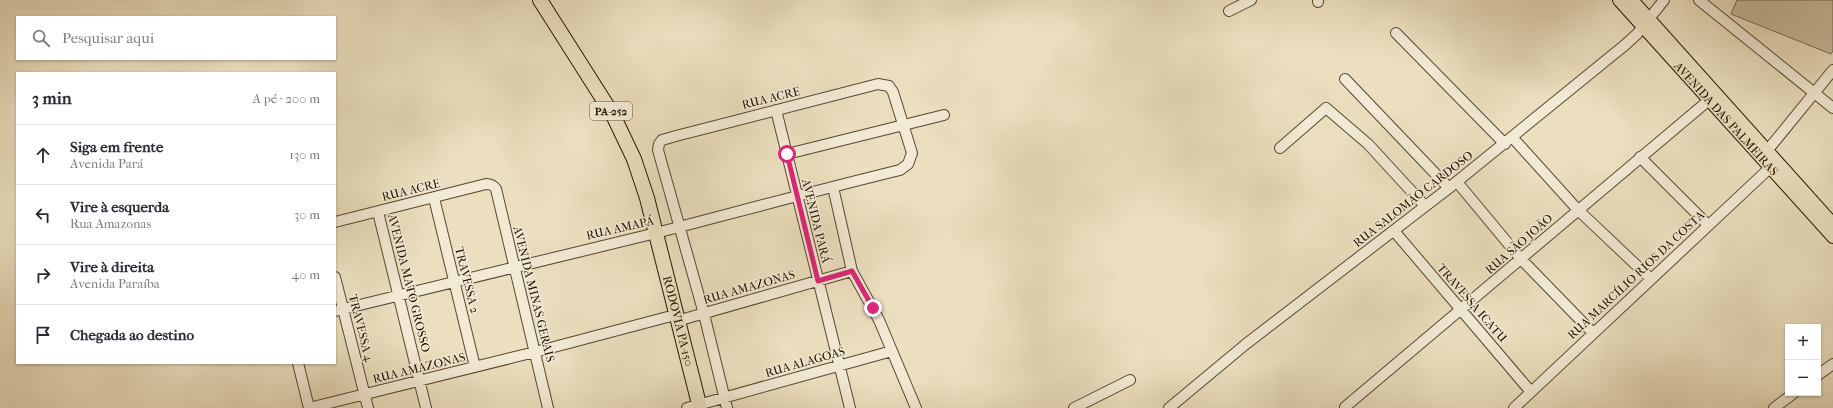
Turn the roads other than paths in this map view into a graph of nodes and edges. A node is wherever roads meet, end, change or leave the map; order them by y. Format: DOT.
graph roads {
  1 [pos="540,0"];
  2 [pos="1250,0"];
  3 [pos="1619,0"];
  4 [pos="1632,0"];
  5 [pos="1664,0"];
  6 [pos="1699,0"];
  7 [pos="1229,11"];
  8 [pos="1646,23"];
  9 [pos="1396,33"];
  10 [pos="1833,70"];
  11 [pos="1345,79"];
  12 [pos="1813,92"];
  13 [pos="1709,100"];
  14 [pos="1833,108"];
  15 [pos="776,110"];
  16 [pos="944,115"];
  17 [pos="904,124"];
  18 [pos="1508,140"];
  19 [pos="1280,148"];
  20 [pos="787,154"];
  21 [pos="1764,155"];
  22 [pos="1640,157"];
  23 [pos="1773,164"];
  24 [pos="1453,185"];
  25 [pos="494,186"];
  26 [pos="833,187"];
  27 [pos="797,196"];
  28 [pos="434,198"];
  29 [pos="1425,206"];
  30 [pos="1578,210"];
  31 [pos="378,212"];
  32 [pos="336,222"];
  33 [pos="1833,224"];
  34 [pos="1708,226"];
  35 [pos="679,227"];
  36 [pos="1394,231"];
  37 [pos="656,234"];
  38 [pos="1833,237"];
  39 [pos="1521,259"];
  40 [pos="515,267"];
  41 [pos="852,271"];
  42 [pos="1651,279"];
  43 [pos="818,281"];
  44 [pos="455,282"];
  45 [pos="336,285"];
  46 [pos="399,295"];
  47 [pos="339,310"];
  48 [pos="1461,311"];
  49 [pos="704,314"];
  50 [pos="676,318"];
  51 [pos="1592,334"];
  52 [pos="892,350"];
  53 [pos="535,352"];
  54 [pos="298,364"];
  55 [pos="1833,364"];
  56 [pos="839,366"];
  57 [pos="475,368"];
  58 [pos="1821,373"];
  59 [pos="1130,380"];
  60 [pos="420,382"];
  61 [pos="1531,392"];
  62 [pos="365,395"];
  63 [pos="1790,396"];
  64 [pos="724,398"];
  65 [pos="695,407"];
  66 [pos="1345,407"];
  67 [pos="309,408"];
  68 [pos="368,408"];
  69 [pos="426,408"];
  70 [pos="548,408"];
  71 [pos="727,408"];
  72 [pos="850,408"];
  73 [pos="916,408"];
  74 [pos="1074,408"];
  75 [pos="1169,408"];
  76 [pos="1514,408"];
  77 [pos="1774,408"];
  1 -- 37 [label="highway, PA-252"];
  2 -- 7 [label="street"];
  3 -- 8 [label="main road, AVENIDA DAS PALMEIRAS"];
  4 -- 8 [label="main road, AVENIDA DAS PALMEIRAS"];
  5 -- 8 [label="street, RUA SALOMÃO CARDOSO"];
  6 -- 12 [label="street"];
  8 -- 13 [label="main road, AVENIDA DAS PALMEIRAS"];
  8 -- 18 [label="street, RUA SALOMÃO CARDOSO"];
  8 -- 21 [label="main road, AVENIDA DAS PALMEIRAS"];
  9 -- 18 [label="street"];
  10 -- 12 [label="street"];
  11 -- 24 [label="street"];
  12 -- 14 [label="street"];
  12 -- 21 [label="street"];
  13 -- 21 [label="main road, AVENIDA DAS PALMEIRAS"];
  13 -- 22 [label="street, RUA SÃO JOÃO"];
  15 -- 17 [label="street, RUA ACRE"];
  15 -- 20 [label="street, AVENIDA PARÁ"];
  15 -- 35 [label="street, RUA ACRE"];
  16 -- 17 [label="street"];
  17 -- 20 [label="street"];
  17 -- 26 [label="street, RUA AMAPÁ"];
  18 -- 24 [label="street, RUA SALOMÃO CARDOSO"];
  18 -- 30 [label="street"];
  19 -- 29 [label="street"];
  20 -- 27 [label="street, AVENIDA PARÁ"];
  21 -- 23 [label="main road, AVENIDA DAS PALMEIRAS"];
  22 -- 30 [label="street, RUA SÃO JOÃO"];
  22 -- 34 [label="street"];
  23 -- 33 [label="main road, AVENIDA DAS PALMEIRAS"];
  23 -- 34 [label="street, RUA MARCÍLIO RIOS DA COSTA"];
  23 -- 38 [label="main road, AVENIDA DAS PALMEIRAS"];
  24 -- 29 [label="street, RUA SALOMÃO CARDOSO"];
  24 -- 39 [label="street"];
  25 -- 28 [label="street, RUA ACRE"];
  25 -- 40 [label="street, AVENIDA MINAS GERAIS"];
  26 -- 27 [label="street, RUA AMAPÁ"];
  26 -- 41 [label="street"];
  27 -- 35 [label="street, RUA AMAPÁ"];
  27 -- 43 [label="street, AVENIDA PARÁ"];
  28 -- 31 [label="street, RUA ACRE"];
  28 -- 44 [label="street, TRAVESSA 2"];
  29 -- 36 [label="street, RUA SALOMÃO CARDOSO"];
  30 -- 39 [label="street, RUA SÃO JOÃO"];
  30 -- 42 [label="street"];
  31 -- 32 [label="street, RUA ACRE"];
  31 -- 46 [label="street, AVENIDA MATO GROSSO"];
  34 -- 42 [label="street, RUA MARCÍLIO RIOS DA COSTA"];
  35 -- 37 [label="street, RUA AMAPÁ"];
  35 -- 49 [label="street"];
  36 -- 48 [label="street, TRAVESSA ICATU"];
  36 -- 75 [label="street, RUA SALOMÃO CARDOSO"];
  37 -- 40 [label="street, RUA AMAPÁ"];
  37 -- 50 [label="highway, RODOVIA PA-150 / PA-252"];
  39 -- 48 [label="street, RUA SÃO JOÃO"];
  39 -- 51 [label="street"];
  40 -- 44 [label="street, RUA AMAPÁ"];
  40 -- 53 [label="street, AVENIDA MINAS GERAIS"];
  41 -- 43 [label="street, RUA AMAZONAS"];
  41 -- 52 [label="street"];
  42 -- 51 [label="street, RUA MARCÍLIO RIOS DA COSTA"];
  43 -- 49 [label="street, RUA AMAZONAS"];
  43 -- 56 [label="street, AVENIDA PARÁ"];
  44 -- 46 [label="street, RUA AMAPÁ"];
  44 -- 57 [label="street, TRAVESSA 2"];
  45 -- 47 [label="street, TRAVESSA 4"];
  46 -- 47 [label="street, RUA AMAPÁ"];
  46 -- 60 [label="street, AVENIDA MATO GROSSO"];
  47 -- 62 [label="street, TRAVESSA 4"];
  48 -- 61 [label="street, TRAVESSA ICATU"];
  48 -- 66 [label="street, RUA SÃO JOÃO"];
  49 -- 50 [label="street, RUA AMAZONAS"];
  49 -- 64 [label="street"];
  50 -- 53 [label="street, RUA AMAZONAS"];
  50 -- 65 [label="highway, RODOVIA PA-150 / PA-252"];
  51 -- 61 [label="street, RUA MARCÍLIO RIOS DA COSTA"];
  52 -- 56 [label="street, RUA ALAGOAS"];
  52 -- 73 [label="street"];
  53 -- 57 [label="street, RUA AMAZONAS"];
  53 -- 70 [label="street, AVENIDA MINAS GERAIS"];
  54 -- 67 [label="street"];
  55 -- 58 [label="street"];
  56 -- 64 [label="street, RUA ALAGOAS"];
  56 -- 72 [label="street, AVENIDA PARÁ"];
  57 -- 60 [label="street, RUA AMAZONAS"];
  59 -- 74 [label="street"];
  60 -- 62 [label="street, RUA AMAZONAS"];
  60 -- 69 [label="street, AVENIDA MATO GROSSO"];
  61 -- 76 [label="street, RUA MARCÍLIO RIOS DA COSTA"];
  62 -- 67 [label="street, RUA AMAZONAS"];
  62 -- 68 [label="street, TRAVESSA 4"];
  63 -- 77 [label="street"];
  64 -- 65 [label="street, RUA ALAGOAS"];
  64 -- 71 [label="street"];
}
